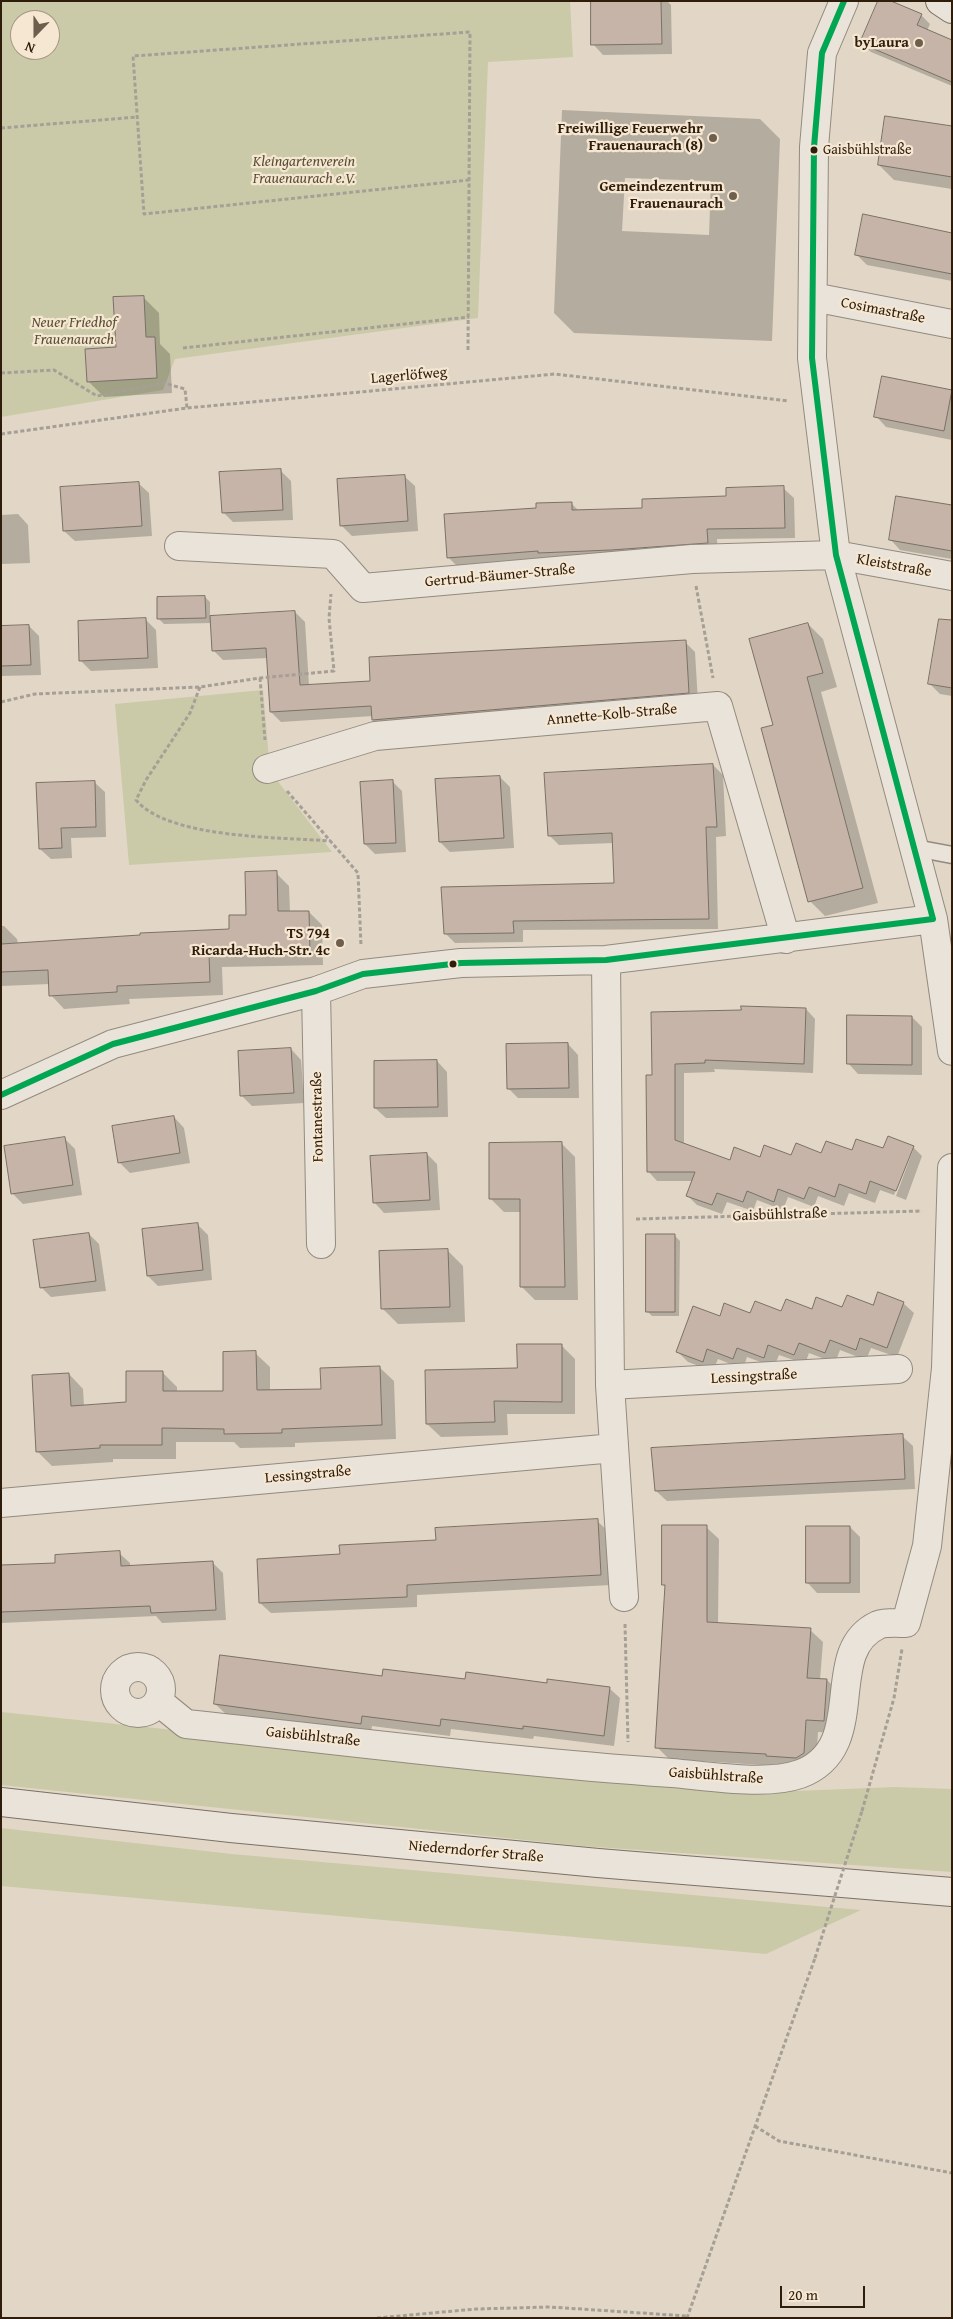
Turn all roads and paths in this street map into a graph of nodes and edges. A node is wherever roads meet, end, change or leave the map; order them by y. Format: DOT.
graph roads {
  1 [pos="844,1"];
  2 [pos="940,1"];
  3 [pos="952,9"];
  4 [pos="138,117"];
  5 [pos="1,128"];
  6 [pos="469,180"];
  7 [pos="813,297"];
  8 [pos="468,317"];
  9 [pos="952,324"];
  10 [pos="183,348"];
  11 [pos="468,350"];
  12 [pos="1,373"];
  13 [pos="819,404"];
  14 [pos="188,408"];
  15 [pos="1,434"];
  16 [pos="179,546"];
  17 [pos="333,554"];
  18 [pos="836,555"];
  19 [pos="692,559"];
  20 [pos="952,576"];
  21 [pos="260,678"];
  22 [pos="200,688"];
  23 [pos="1,702"];
  24 [pos="718,706"];
  25 [pos="267,769"];
  26 [pos="331,840"];
  27 [pos="915,848"];
  28 [pos="952,855"];
  29 [pos="934,919"];
  30 [pos="786,940"];
  31 [pos="606,960"];
  32 [pos="363,974"];
  33 [pos="316,991"];
  34 [pos="952,1051"];
  35 [pos="1,1095"];
  36 [pos="952,1168"];
  37 [pos="950,1210"];
  38 [pos="609,1219"];
  39 [pos="321,1244"];
  40 [pos="949,1351"];
  41 [pos="898,1369"];
  42 [pos="610,1385"];
  43 [pos="614,1448"];
  44 [pos="1,1503"];
  45 [pos="624,1597"];
  46 [pos="906,1622"];
  47 [pos="159,1702"];
  48 [pos="629,1770"];
  49 [pos="1,1802"];
  50 [pos="952,1892"];
  51 [pos="755,2126"];
  52 [pos="952,2173"];
  53 [pos="687,2317"];
  54 [pos="377,2318"];
  1 -- 7 [label="street"];
  2 -- 3 [label="street"];
  4 -- 5 [label="path"];
  4 -- 6 [label="path"];
  4 -- 6 [label="path"];
  6 -- 8 [label="path"];
  7 -- 9 [label="street, Cosimastraße"];
  7 -- 13 [label="street"];
  8 -- 10 [label="path"];
  8 -- 11 [label="path"];
  12 -- 14 [label="path"];
  13 -- 14 [label="path, Lagerlöfweg"];
  13 -- 18 [label="street"];
  14 -- 15 [label="path, Lagerlöfweg"];
  16 -- 17 [label="street"];
  17 -- 19 [label="street, Gertrud-Bäumer-Straße"];
  17 -- 21 [label="path"];
  18 -- 19 [label="street, Gertrud-Bäumer-Straße"];
  18 -- 20 [label="street, Kleiststraße"];
  18 -- 27 [label="street"];
  19 -- 24 [label="path"];
  21 -- 22 [label="path"];
  21 -- 25 [label="path"];
  22 -- 23 [label="path"];
  22 -- 26 [label="path"];
  24 -- 25 [label="street, Annette-Kolb-Straße"];
  24 -- 30 [label="street"];
  25 -- 26 [label="path"];
  26 -- 32 [label="path"];
  27 -- 28 [label="lane"];
  27 -- 29 [label="street"];
  29 -- 30 [label="street"];
  29 -- 34 [label="street"];
  30 -- 31 [label="street"];
  31 -- 32 [label="street"];
  31 -- 38 [label="street"];
  32 -- 33 [label="street"];
  33 -- 35 [label="street"];
  33 -- 39 [label="street, Fontanestraße"];
  36 -- 37 [label="street"];
  37 -- 38 [label="path, Gaisbühlstraße"];
  37 -- 40 [label="street"];
  38 -- 42 [label="street"];
  40 -- 46 [label="street"];
  41 -- 42 [label="street, Lessingstraße"];
  42 -- 43 [label="street"];
  43 -- 44 [label="street, Lessingstraße"];
  43 -- 45 [label="street"];
  45 -- 48 [label="path"];
  46 -- 48 [label="street, Gaisbühlstraße"];
  46 -- 51 [label="path, bridge"];
  47 -- 48 [label="street, Gaisbühlstraße"];
  49 -- 50 [label="street, Niederndorfer Straße"];
  51 -- 52 [label="path"];
  51 -- 53 [label="path"];
  53 -- 54 [label="path"];
}
